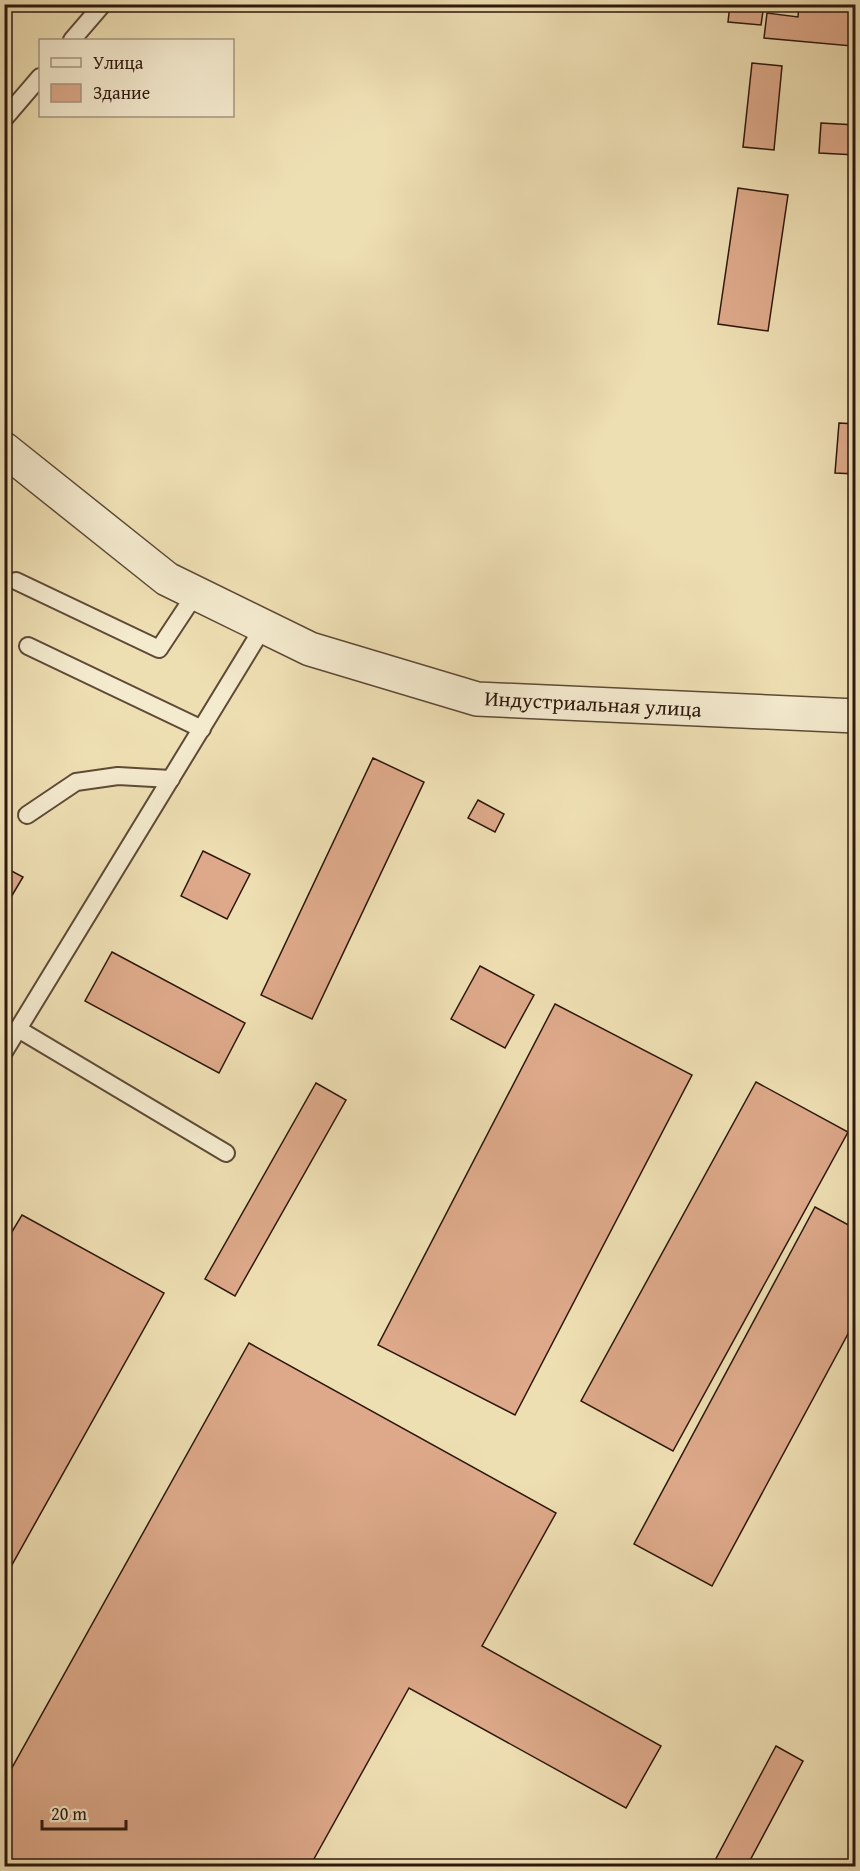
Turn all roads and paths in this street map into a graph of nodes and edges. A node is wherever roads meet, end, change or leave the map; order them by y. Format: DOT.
graph roads {
  1 [pos="103,4"];
  2 [pos="73,39"];
  3 [pos="39,78"];
  4 [pos="4,119"];
  5 [pos="4,449"];
  6 [pos="16,581"];
  7 [pos="196,593"];
  8 [pos="264,626"];
  9 [pos="28,646"];
  10 [pos="855,716"];
  11 [pos="202,729"];
  12 [pos="171,779"];
  13 [pos="27,815"];
  14 [pos="18,1029"];
  15 [pos="5,1051"];
  16 [pos="226,1153"];
  1 -- 2 [label="lane"];
  3 -- 4 [label="lane"];
  5 -- 7 [label="street, Индустриальная улица"];
  6 -- 7 [label="lane"];
  7 -- 8 [label="street, Индустриальная улица"];
  8 -- 10 [label="street, Индустриальная улица"];
  8 -- 11 [label="lane"];
  9 -- 11 [label="lane"];
  11 -- 12 [label="lane"];
  12 -- 13 [label="lane"];
  12 -- 14 [label="lane"];
  14 -- 15 [label="lane"];
  14 -- 16 [label="lane"];
}
